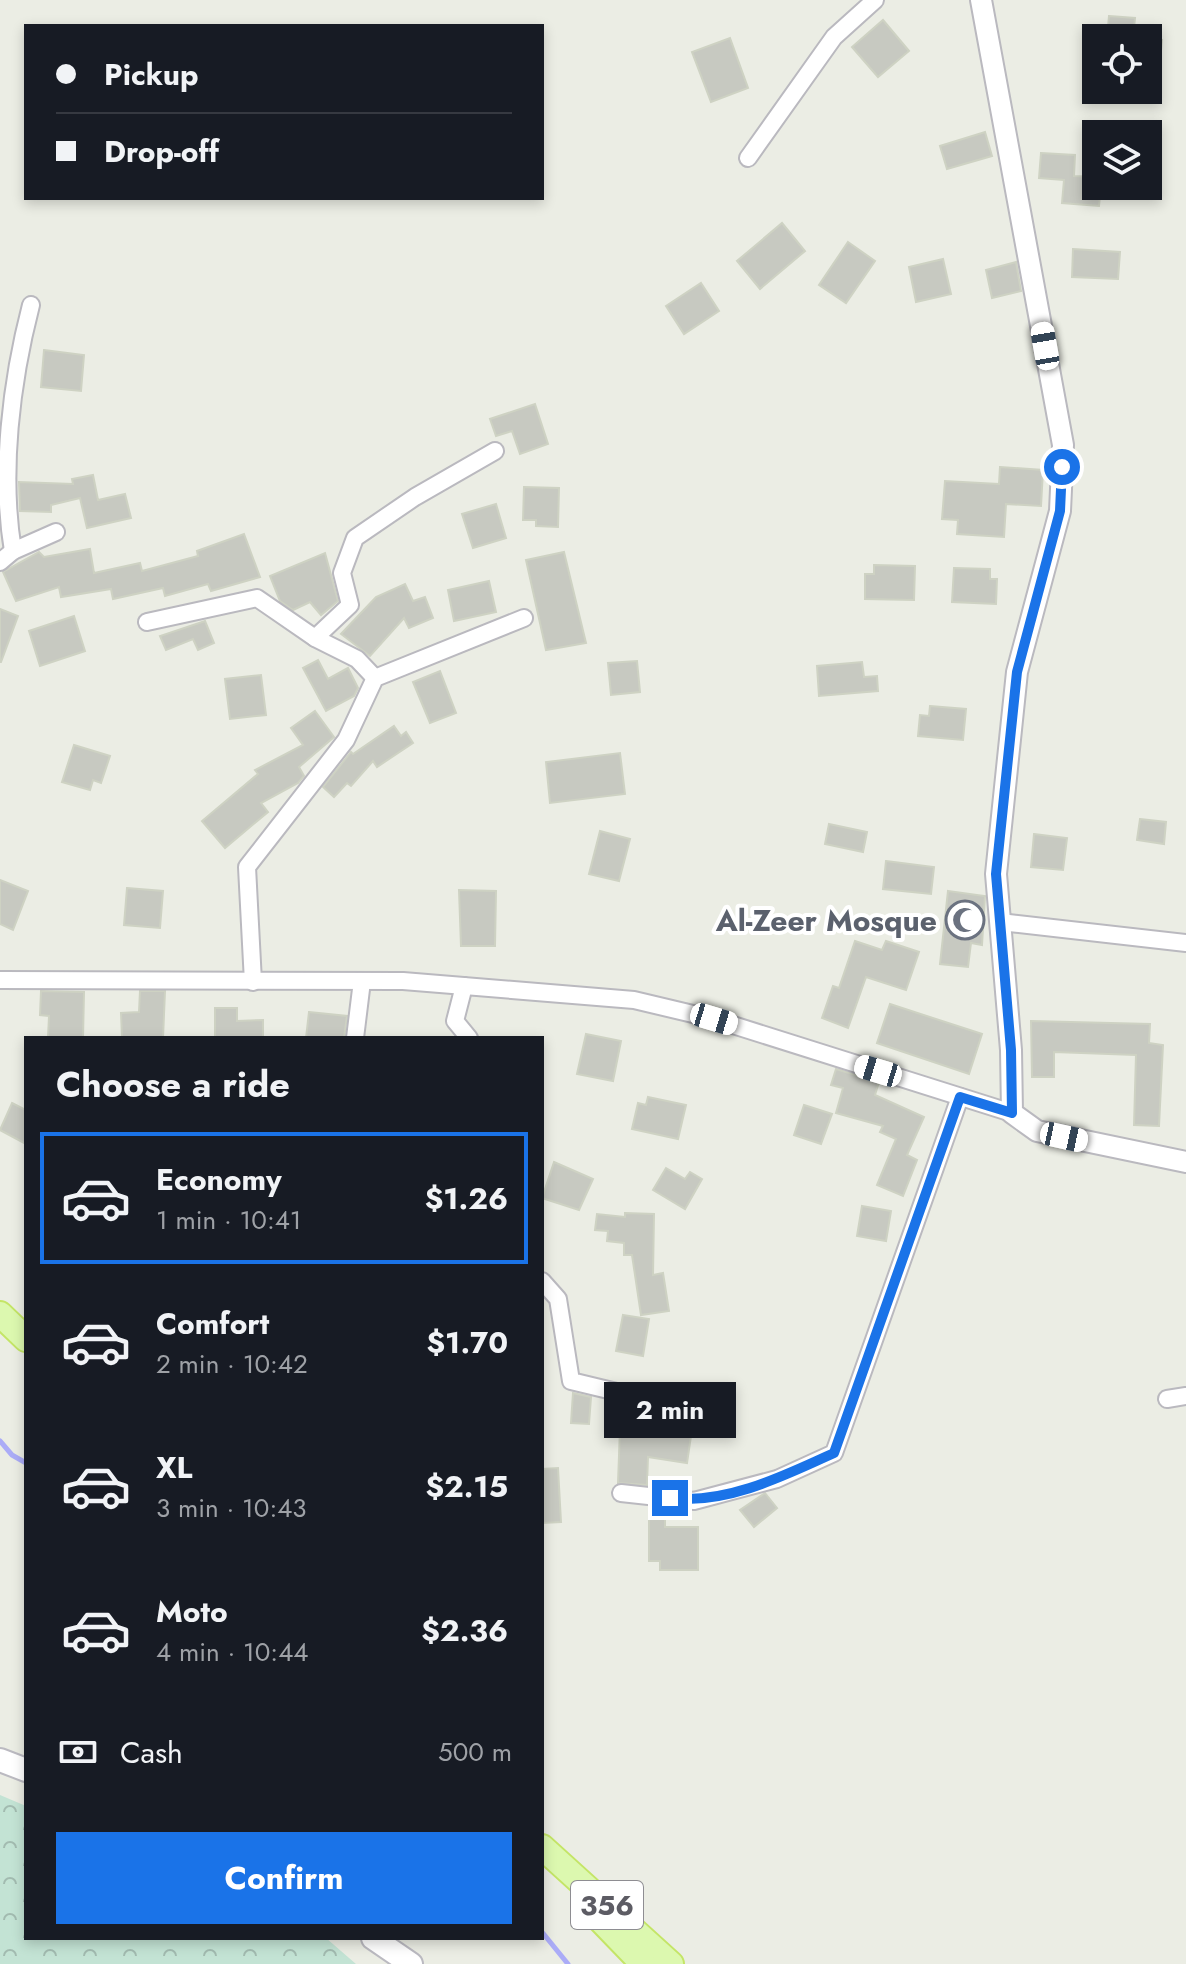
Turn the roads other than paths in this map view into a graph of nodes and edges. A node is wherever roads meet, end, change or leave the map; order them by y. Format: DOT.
graph roads {
  1 [pos="875,0"];
  2 [pos="981,0"];
  3 [pos="748,158"];
  4 [pos="31,305"];
  5 [pos="495,451"];
  6 [pos="56,532"];
  7 [pos="7,556"];
  8 [pos="524,618"];
  9 [pos="147,622"];
  10 [pos="315,638"];
  11 [pos="375,678"];
  12 [pos="1000,922"];
  13 [pos="1186,943"];
  14 [pos="0,980"];
  15 [pos="362,981"];
  16 [pos="253,982"];
  17 [pos="464,986"];
  18 [pos="355,1036"];
  19 [pos="467,1036"];
  20 [pos="960,1097"];
  21 [pos="1012,1113"];
  22 [pos="1186,1162"];
  23 [pos="544,1283"];
  24 [pos="0,1314"];
  25 [pos="24,1337"];
  26 [pos="625,1394"];
  27 [pos="1186,1396"];
  28 [pos="1167,1399"];
  29 [pos="621,1493"];
  30 [pos="0,1760"];
  31 [pos="24,1769"];
  32 [pos="544,1849"];
  33 [pos="544,1861"];
  34 [pos="376,1940"];
  35 [pos="411,1964"];
  36 [pos="643,1964"];
  37 [pos="671,1964"];
  1 -- 3 [label="street"];
  2 -- 12 [label="street"];
  4 -- 7 [label="street"];
  5 -- 10 [label="street"];
  6 -- 7 [label="street"];
  8 -- 11 [label="street"];
  9 -- 10 [label="street"];
  10 -- 11 [label="street"];
  11 -- 16 [label="street"];
  12 -- 13 [label="street"];
  12 -- 21 [label="street"];
  14 -- 16 [label="street"];
  15 -- 16 [label="street"];
  15 -- 17 [label="street"];
  15 -- 18 [label="street"];
  17 -- 19 [label="street"];
  17 -- 20 [label="street"];
  20 -- 21 [label="street"];
  20 -- 29 [label="street"];
  21 -- 22 [label="street"];
  23 -- 26 [label="street"];
  24 -- 25 [label="main road"];
  27 -- 28 [label="street"];
  30 -- 31 [label="main road"];
  32 -- 37 [label="main road, 356"];
  33 -- 36 [label="main road, 356"];
  34 -- 35 [label="main road"];
}
